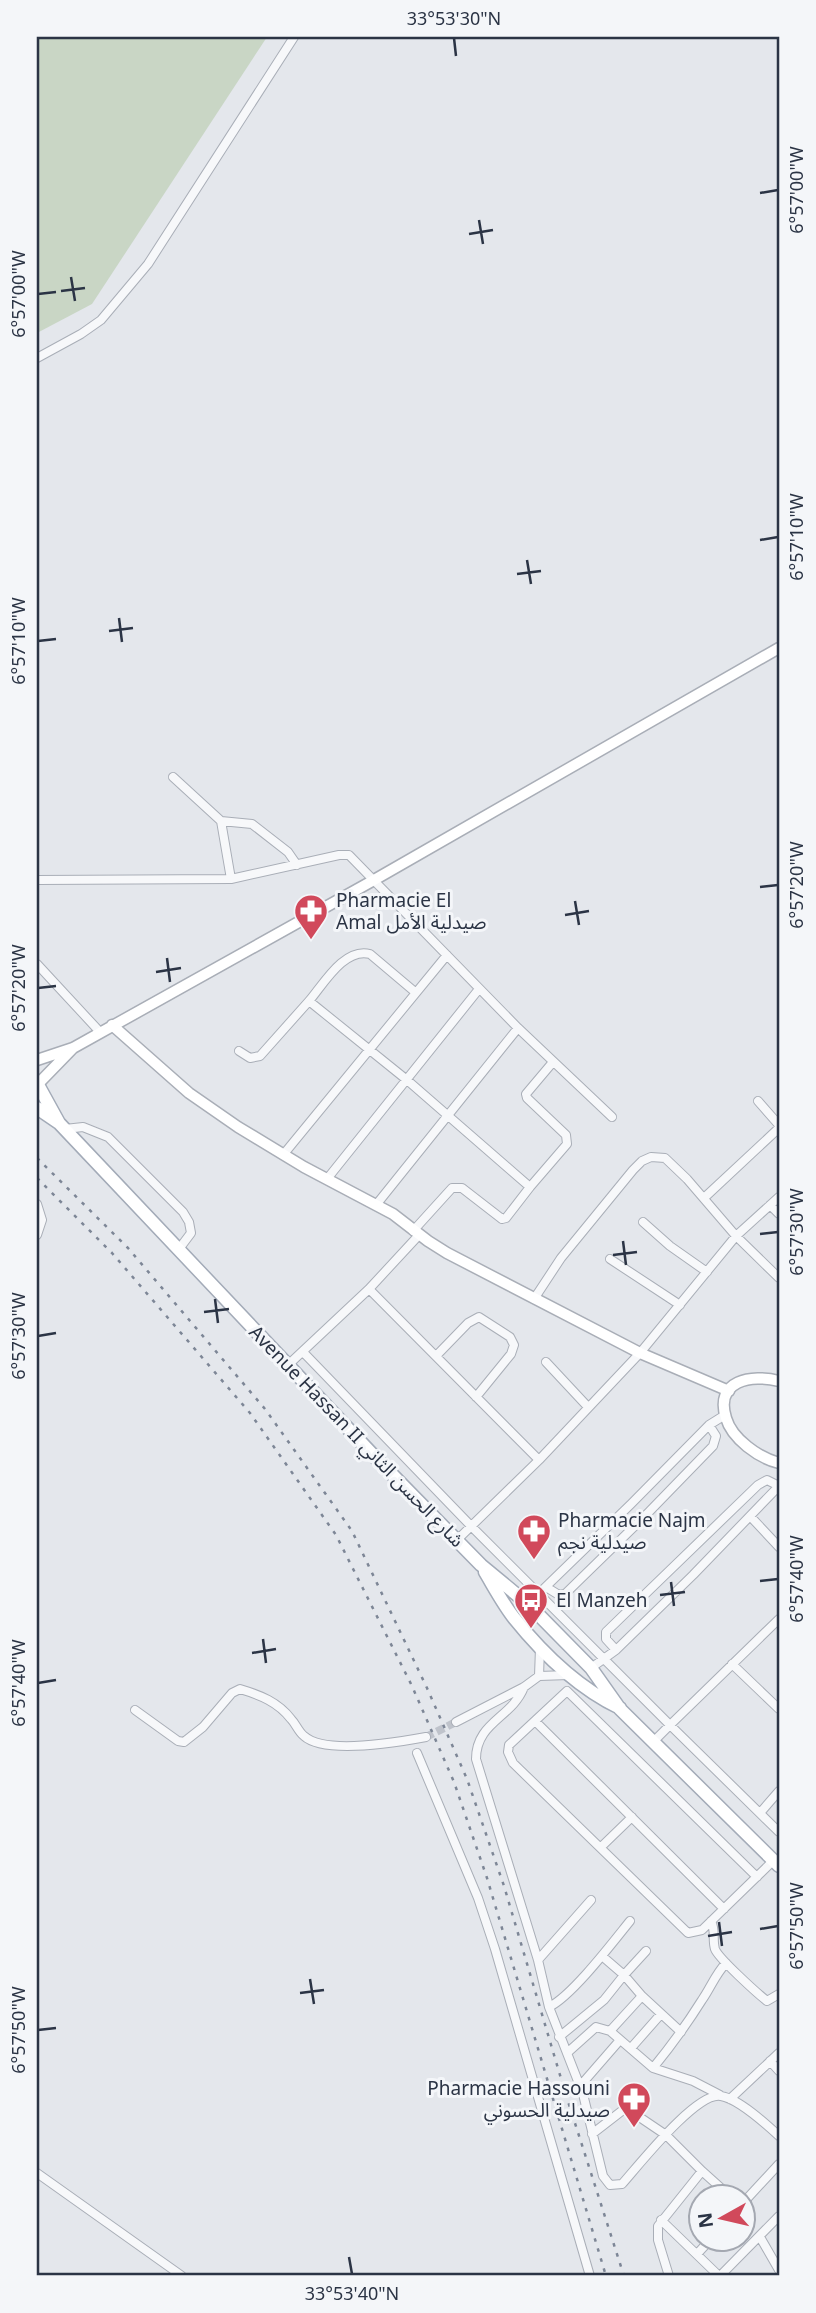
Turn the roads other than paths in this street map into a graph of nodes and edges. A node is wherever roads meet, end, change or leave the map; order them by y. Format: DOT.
graph roads {
  1 [pos="294,37"];
  2 [pos="37,358"];
  3 [pos="779,648"];
  4 [pos="173,777"];
  5 [pos="220,821"];
  6 [pos="296,865"];
  7 [pos="231,879"];
  8 [pos="37,880"];
  9 [pos="374,880"];
  10 [pos="447,955"];
  11 [pos="37,964"];
  12 [pos="478,989"];
  13 [pos="415,992"];
  14 [pos="309,1001"];
  15 [pos="112,1025"];
  16 [pos="518,1028"];
  17 [pos="100,1032"];
  18 [pos="73,1048"];
  19 [pos="369,1048"];
  20 [pos="239,1051"];
  21 [pos="37,1060"];
  22 [pos="553,1062"];
  23 [pos="407,1080"];
  24 [pos="37,1083"];
  25 [pos="758,1101"];
  26 [pos="37,1108"];
  27 [pos="447,1114"];
  28 [pos="612,1117"];
  29 [pos="62,1126"];
  30 [pos="779,1127"];
  31 [pos="283,1155"];
  32 [pos="327,1180"];
  33 [pos="530,1187"];
  34 [pos="779,1197"];
  35 [pos="704,1198"];
  36 [pos="37,1204"];
  37 [pos="376,1205"];
  38 [pos="770,1205"];
  39 [pos="779,1214"];
  40 [pos="643,1222"];
  41 [pos="416,1233"];
  42 [pos="37,1235"];
  43 [pos="736,1236"];
  44 [pos="179,1248"];
  45 [pos="610,1259"];
  46 [pos="707,1272"];
  47 [pos="779,1278"];
  48 [pos="369,1289"];
  49 [pos="534,1299"];
  50 [pos="680,1305"];
  51 [pos="303,1352"];
  52 [pos="640,1353"];
  53 [pos="436,1356"];
  54 [pos="546,1362"];
  55 [pos="288,1366"];
  56 [pos="779,1381"];
  57 [pos="729,1391"];
  58 [pos="476,1397"];
  59 [pos="588,1407"];
  60 [pos="725,1415"];
  61 [pos="709,1425"];
  62 [pos="539,1460"];
  63 [pos="779,1463"];
  64 [pos="631,1504"];
  65 [pos="750,1516"];
  66 [pos="644,1517"];
  67 [pos="472,1527"];
  68 [pos="457,1540"];
  69 [pos="779,1547"];
  70 [pos="680,1563"];
  71 [pos="481,1565"];
  72 [pos="693,1576"];
  73 [pos="546,1587"];
  74 [pos="538,1594"];
  75 [pos="528,1604"];
  76 [pos="513,1617"];
  77 [pos="779,1619"];
  78 [pos="540,1646"];
  79 [pos="616,1650"];
  80 [pos="604,1660"];
  81 [pos="732,1664"];
  82 [pos="591,1668"];
  83 [pos="569,1675"];
  84 [pos="539,1676"];
  85 [pos="524,1687"];
  86 [pos="620,1709"];
  87 [pos="779,1709"];
  88 [pos="135,1710"];
  89 [pos="535,1721"];
  90 [pos="456,1722"];
  91 [pos="670,1725"];
  92 [pos="426,1737"];
  93 [pos="653,1742"];
  94 [pos="417,1753"];
  95 [pos="779,1791"];
  96 [pos="760,1812"];
  97 [pos="632,1817"];
  98 [pos="779,1832"];
  99 [pos="601,1847"];
  100 [pos="777,1863"];
  101 [pos="757,1877"];
  102 [pos="591,1900"];
  103 [pos="724,1909"];
  104 [pos="631,1921"];
  105 [pos="711,1921"];
  106 [pos="646,1951"];
  107 [pos="602,1956"];
  108 [pos="538,1960"];
  109 [pos="726,1963"];
  110 [pos="624,1975"];
  111 [pos="779,1994"];
  112 [pos="642,1996"];
  113 [pos="549,2007"];
  114 [pos="661,2014"];
  115 [pos="610,2031"];
  116 [pos="681,2032"];
  117 [pos="559,2036"];
  118 [pos="620,2040"];
  119 [pos="631,2048"];
  120 [pos="567,2053"];
  121 [pos="779,2053"];
  122 [pos="770,2061"];
  123 [pos="653,2068"];
  124 [pos="779,2071"];
  125 [pos="580,2087"];
  126 [pos="720,2095"];
  127 [pos="730,2099"];
  128 [pos="592,2134"];
  129 [pos="666,2135"];
  130 [pos="779,2136"];
  131 [pos="779,2164"];
  132 [pos="702,2171"];
  133 [pos="37,2173"];
  134 [pos="717,2184"];
  135 [pos="756,2190"];
  136 [pos="779,2216"];
  137 [pos="661,2220"];
  138 [pos="760,2237"];
  139 [pos="686,2244"];
  140 [pos="697,2254"];
  141 [pos="779,2270"];
  142 [pos="181,2276"];
  143 [pos="590,2276"];
  144 [pos="669,2276"];
  145 [pos="720,2276"];
  1 -- 2 [label="street"];
  3 -- 9 [label="street"];
  4 -- 5 [label="street"];
  5 -- 6 [label="street"];
  5 -- 7 [label="street"];
  6 -- 7 [label="street"];
  6 -- 9 [label="street"];
  7 -- 8 [label="street"];
  9 -- 10 [label="street"];
  9 -- 15 [label="street"];
  10 -- 12 [label="street"];
  10 -- 13 [label="street"];
  11 -- 17 [label="street"];
  12 -- 16 [label="street"];
  12 -- 23 [label="street"];
  13 -- 14 [label="street"];
  13 -- 19 [label="street"];
  14 -- 19 [label="street"];
  14 -- 20 [label="street"];
  15 -- 17 [label="street"];
  15 -- 31 [label="street"];
  16 -- 22 [label="street"];
  16 -- 27 [label="street"];
  17 -- 18 [label="street"];
  18 -- 21 [label="street"];
  18 -- 24 [label="street"];
  19 -- 23 [label="street"];
  19 -- 31 [label="street"];
  22 -- 28 [label="street"];
  22 -- 33 [label="street"];
  23 -- 27 [label="street"];
  23 -- 32 [label="street"];
  24 -- 29 [label="main road, Avenue Hassan II شارع الحسن الثاني"];
  25 -- 30 [label="street"];
  26 -- 29 [label="main road, Avenue Hassan II شارع الحسن الثاني"];
  27 -- 33 [label="street"];
  27 -- 37 [label="street"];
  29 -- 44 [label="main road, Avenue Hassan II شارع الحسن الثاني"];
  29 -- 44 [label="street"];
  30 -- 35 [label="street"];
  31 -- 32 [label="street"];
  32 -- 37 [label="street"];
  33 -- 41 [label="street"];
  34 -- 38 [label="street"];
  35 -- 43 [label="street"];
  35 -- 49 [label="street"];
  36 -- 42 [label="street"];
  37 -- 41 [label="street"];
  38 -- 39 [label="street"];
  38 -- 43 [label="street"];
  40 -- 46 [label="street"];
  41 -- 48 [label="street"];
  41 -- 49 [label="street"];
  43 -- 46 [label="street"];
  43 -- 47 [label="street"];
  44 -- 55 [label="main road, Avenue Hassan II شارع الحسن الثاني"];
  45 -- 50 [label="street"];
  46 -- 50 [label="street"];
  48 -- 51 [label="street"];
  48 -- 53 [label="street"];
  49 -- 52 [label="street"];
  50 -- 52 [label="street"];
  51 -- 55 [label="street"];
  51 -- 67 [label="street"];
  52 -- 57 [label="street"];
  52 -- 59 [label="street"];
  53 -- 58 [label="street"];
  53 -- 58 [label="street"];
  54 -- 59 [label="street"];
  55 -- 68 [label="main road, Avenue Hassan II شارع الحسن الثاني"];
  56 -- 57 [label="street"];
  57 -- 60 [label="street"];
  58 -- 62 [label="street"];
  59 -- 62 [label="street"];
  60 -- 61 [label="street"];
  60 -- 63 [label="street"];
  61 -- 64 [label="street"];
  61 -- 66 [label="street"];
  62 -- 67 [label="street"];
  64 -- 66 [label="street"];
  64 -- 73 [label="street"];
  65 -- 69 [label="street"];
  65 -- 70 [label="street"];
  65 -- 72 [label="street"];
  66 -- 73 [label="street"];
  67 -- 68 [label="street"];
  67 -- 74 [label="street"];
  68 -- 71 [label="main road, Avenue Hassan II شارع الحسن الثاني"];
  70 -- 72 [label="street"];
  70 -- 79 [label="street"];
  71 -- 75 [label="main road, Avenue Hassan II شارع الحسن الثاني"];
  71 -- 76 [label="main road, Avenue Hassan II شارع الحسن الثاني"];
  72 -- 79 [label="street"];
  73 -- 74 [label="street"];
  74 -- 75 [label="street"];
  74 -- 80 [label="street"];
  75 -- 76 [label="main road"];
  75 -- 82 [label="main road, Avenue Hassan II شارع الحسن الثاني"];
  76 -- 78 [label="main road, Avenue Hassan II شارع الحسن الثاني"];
  77 -- 81 [label="street"];
  78 -- 83 [label="main road, Avenue Hassan II شارع الحسن الثاني"];
  78 -- 84 [label="street"];
  79 -- 80 [label="street"];
  80 -- 82 [label="street"];
  80 -- 91 [label="street"];
  81 -- 87 [label="street"];
  81 -- 91 [label="street"];
  82 -- 83 [label="main road"];
  82 -- 86 [label="main road, Avenue Hassan II شارع الحسن الثاني"];
  83 -- 84 [label="street"];
  83 -- 86 [label="main road, Avenue Hassan II شارع الحسن الثاني"];
  84 -- 85 [label="street"];
  85 -- 90 [label="street"];
  85 -- 108 [label="street"];
  86 -- 93 [label="main road, Avenue Hassan II شارع الحسن الثاني"];
  88 -- 92 [label="street"];
  89 -- 97 [label="street"];
  89 -- 99 [label="street"];
  89 -- 101 [label="street"];
  91 -- 93 [label="street"];
  91 -- 96 [label="street"];
  93 -- 100 [label="main road, Avenue Hassan II شارع الحسن الثاني"];
  94 -- 143 [label="street"];
  95 -- 96 [label="street"];
  96 -- 98 [label="street"];
  97 -- 99 [label="street"];
  97 -- 103 [label="street"];
  99 -- 105 [label="street"];
  100 -- 101 [label="street"];
  101 -- 103 [label="street"];
  102 -- 108 [label="street"];
  103 -- 105 [label="street"];
  104 -- 107 [label="street"];
  105 -- 109 [label="street"];
  106 -- 110 [label="street"];
  107 -- 110 [label="street"];
  107 -- 113 [label="street"];
  108 -- 113 [label="street"];
  109 -- 111 [label="street"];
  109 -- 116 [label="street"];
  110 -- 112 [label="street"];
  110 -- 117 [label="street"];
  112 -- 114 [label="street"];
  112 -- 115 [label="street"];
  113 -- 117 [label="street"];
  114 -- 116 [label="street"];
  114 -- 119 [label="street"];
  115 -- 118 [label="street"];
  115 -- 120 [label="street"];
  116 -- 123 [label="street"];
  117 -- 120 [label="street"];
  118 -- 119 [label="street"];
  118 -- 125 [label="street"];
  119 -- 123 [label="street"];
  120 -- 125 [label="street"];
  121 -- 122 [label="street"];
  122 -- 124 [label="street"];
  122 -- 127 [label="street"];
  123 -- 126 [label="street"];
  125 -- 128 [label="street"];
  126 -- 127 [label="street"];
  126 -- 129 [label="street"];
  127 -- 130 [label="street"];
  128 -- 129 [label="street"];
  128 -- 129 [label="street"];
  129 -- 132 [label="street"];
  131 -- 135 [label="street"];
  132 -- 134 [label="street"];
  132 -- 137 [label="street"];
  133 -- 142 [label="street"];
  136 -- 138 [label="street"];
  137 -- 139 [label="street"];
  137 -- 144 [label="street"];
  138 -- 141 [label="street"];
  138 -- 145 [label="street"];
  140 -- 145 [label="street"];
}
